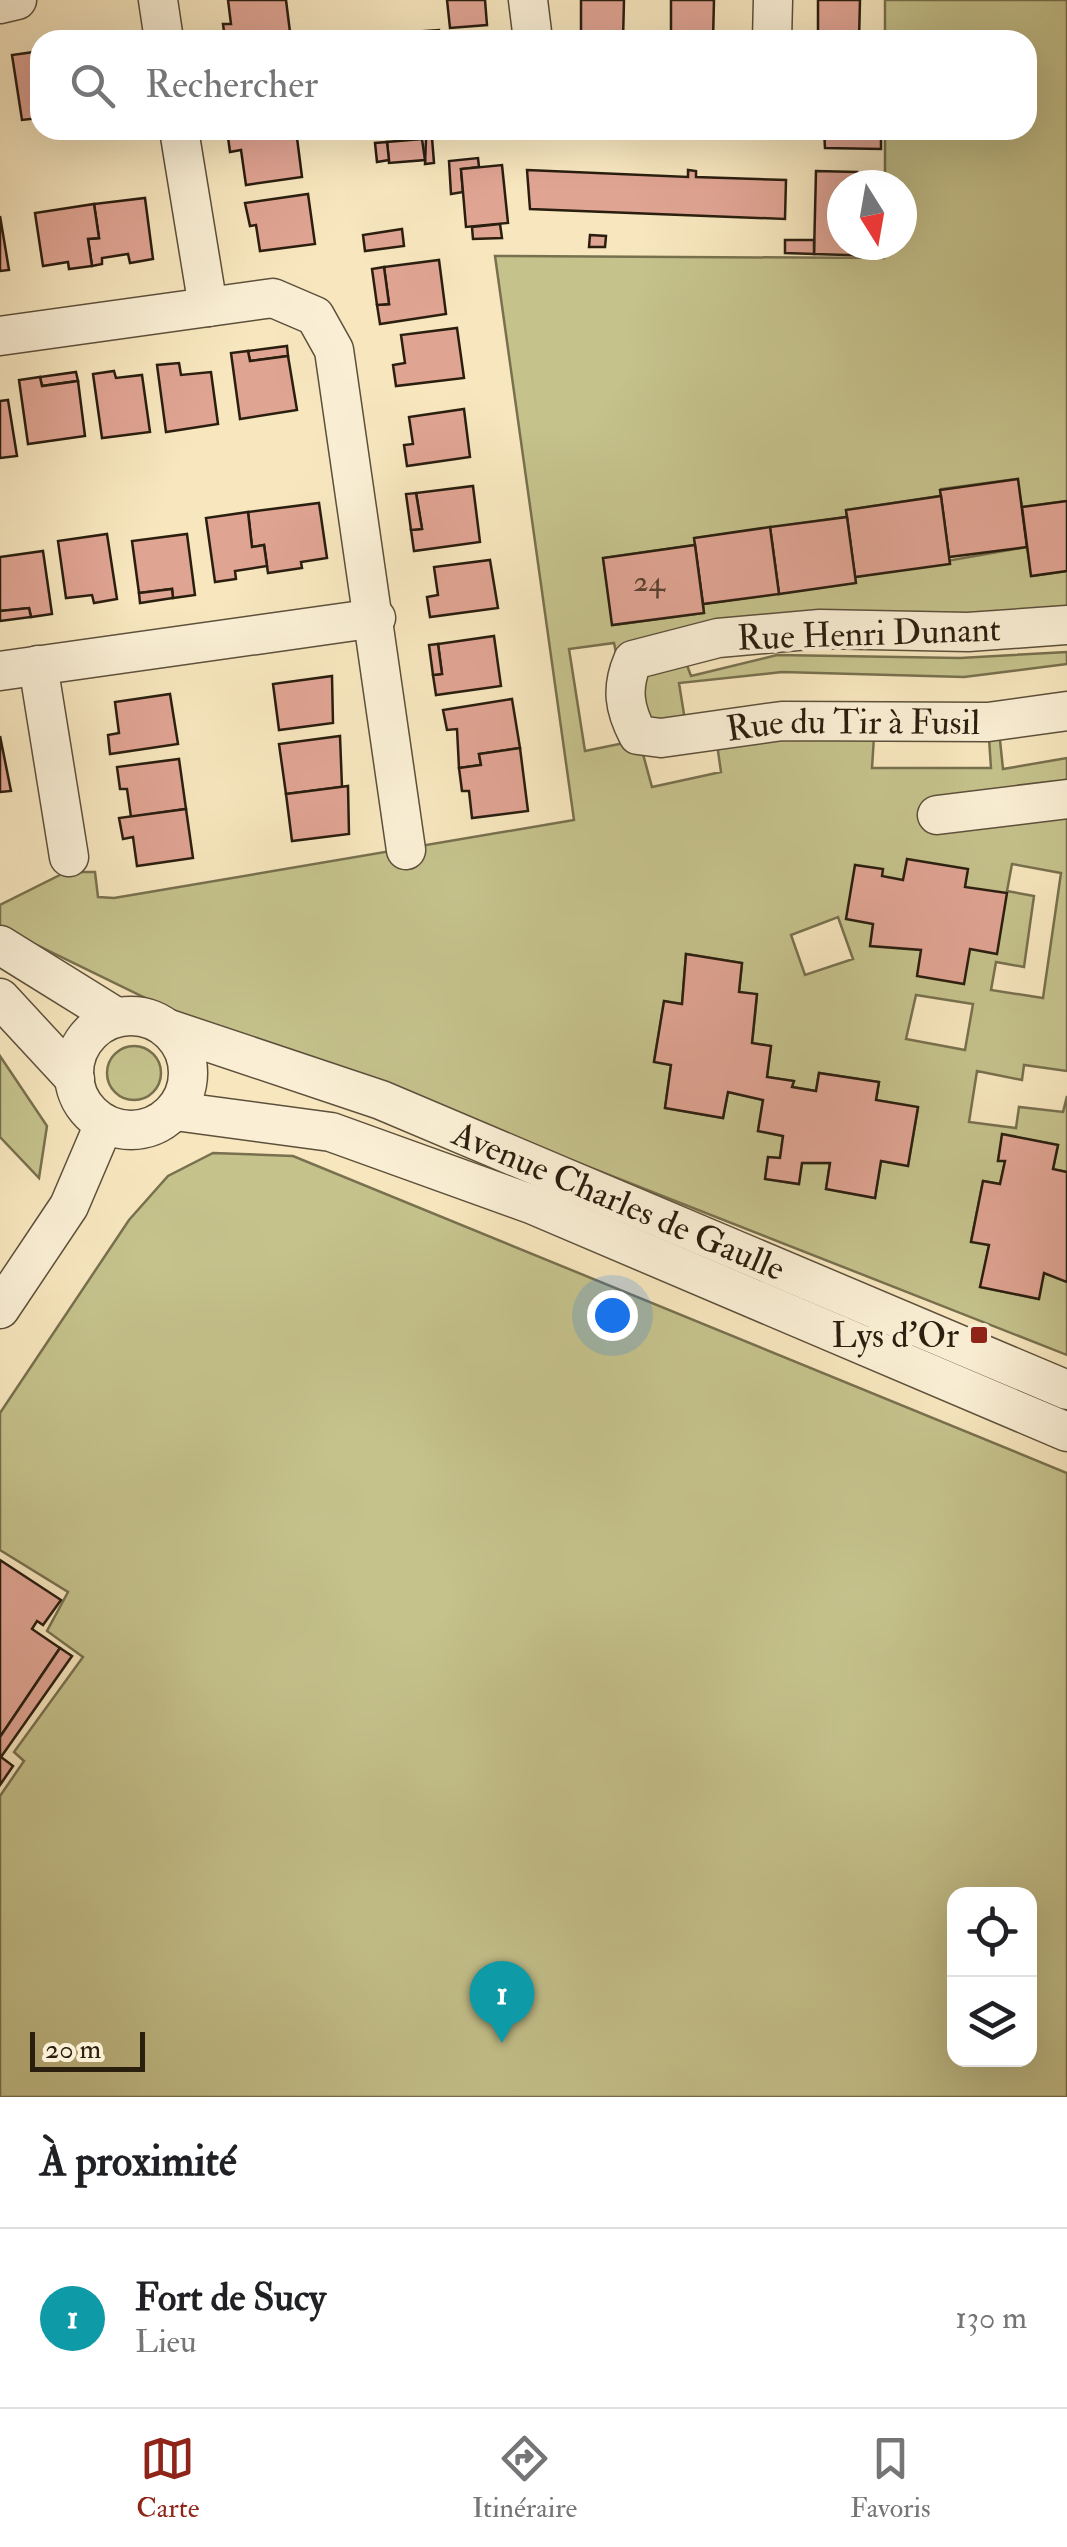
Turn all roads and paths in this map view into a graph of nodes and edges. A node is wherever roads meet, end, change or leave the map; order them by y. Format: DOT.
graph roads {
  1 [pos="16,0"];
  2 [pos="158,0"];
  3 [pos="528,0"];
  4 [pos="773,0"];
  5 [pos="0,4"];
  6 [pos="162,30"];
  7 [pos="532,30"];
  8 [pos="772,30"];
  9 [pos="181,140"];
  10 [pos="208,307"];
  11 [pos="0,336"];
  12 [pos="376,618"];
  13 [pos="1067,625"];
  14 [pos="38,666"];
  15 [pos="0,671"];
  16 [pos="1067,711"];
  17 [pos="638,735"];
  18 [pos="1067,800"];
  19 [pos="937,815"];
  20 [pos="406,850"];
  21 [pos="70,857"];
  22 [pos="0,945"];
  23 [pos="0,998"];
  24 [pos="116,1017"];
  25 [pos="166,1028"];
  26 [pos="75,1079"];
  27 [pos="174,1110"];
  28 [pos="104,1124"];
  29 [pos="0,1309"];
  30 [pos="1067,1390"];
  31 [pos="1067,1432"];
  1 -- 5 [label="street"];
  2 -- 6 [label="street"];
  3 -- 7 [label="street"];
  4 -- 8 [label="street"];
  9 -- 10 [label="street"];
  10 -- 11 [label="street"];
  10 -- 12 [label="street"];
  12 -- 14 [label="street"];
  12 -- 20 [label="street"];
  13 -- 17 [label="street, Rue Henri Dunant"];
  14 -- 15 [label="street"];
  14 -- 21 [label="street"];
  16 -- 17 [label="street, Rue du Tir à Fusil"];
  18 -- 19 [label="street"];
  22 -- 24 [label="street"];
  23 -- 26 [label="street"];
  24 -- 25 [label="street"];
  24 -- 26 [label="street"];
  25 -- 27 [label="street"];
  25 -- 30 [label="street, Avenue Charles de Gaulle"];
  26 -- 28 [label="street"];
  27 -- 28 [label="street"];
  27 -- 31 [label="street, Avenue Charles de Gaulle"];
  28 -- 29 [label="street"];
}
